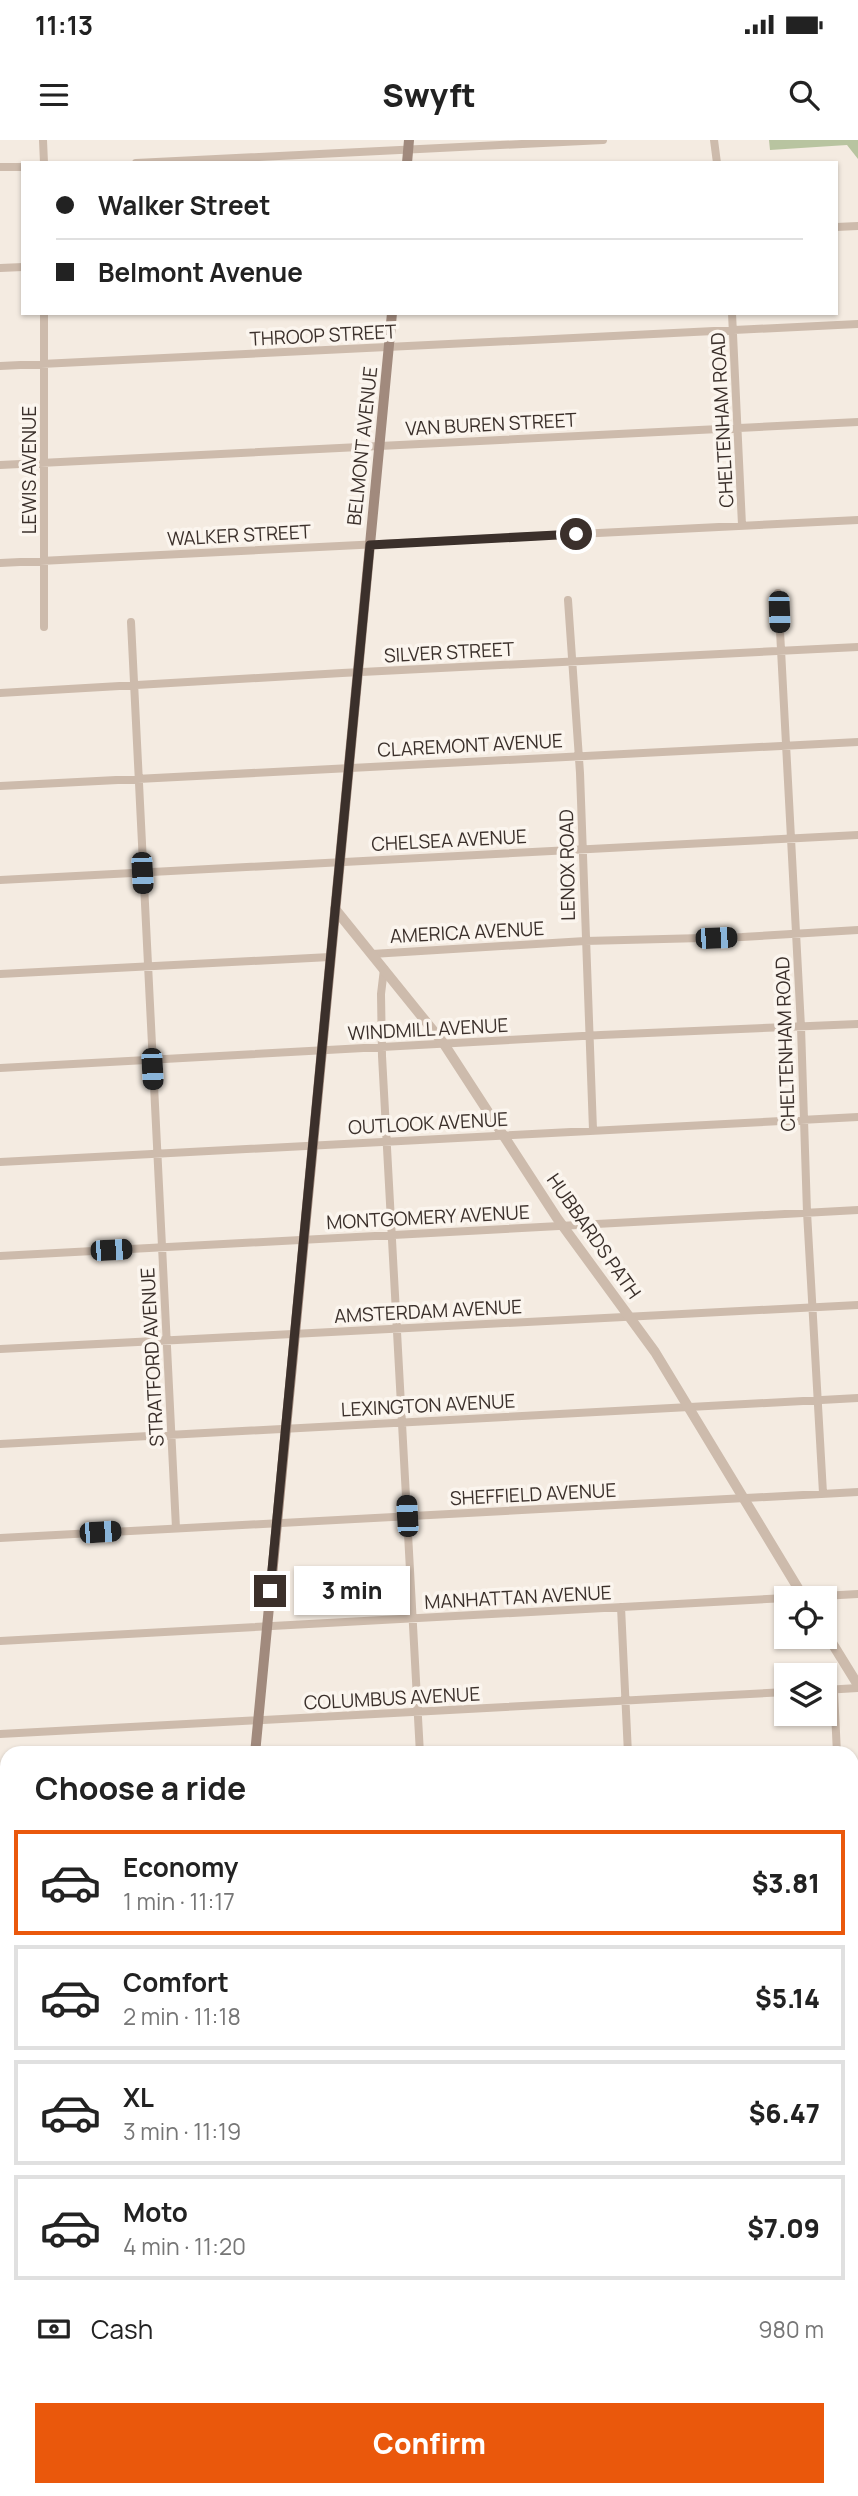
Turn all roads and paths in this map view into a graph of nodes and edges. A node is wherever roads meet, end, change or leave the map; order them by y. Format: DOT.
graph roads {
  1 [pos="43,140"];
  2 [pos="603,140"];
  3 [pos="714,140"];
  4 [pos="408,145"];
  5 [pos="44,161"];
  6 [pos="165,161"];
  7 [pos="717,161"];
  8 [pos="0,167"];
  9 [pos="21,167"];
  10 [pos="858,226"];
  11 [pos="838,227"];
  12 [pos="21,267"];
  13 [pos="0,268"];
  14 [pos="44,315"];
  15 [pos="392,315"];
  16 [pos="732,315"];
  17 [pos="858,324"];
  18 [pos="733,330"];
  19 [pos="389,347"];
  20 [pos="45,364"];
  21 [pos="0,366"];
  22 [pos="858,422"];
  23 [pos="738,428"];
  24 [pos="379,445"];
  25 [pos="45,462"];
  26 [pos="0,464"];
  27 [pos="858,520"];
  28 [pos="742,525"];
  29 [pos="370,545"];
  30 [pos="44,561"];
  31 [pos="0,564"];
  32 [pos="778,593"];
  33 [pos="569,600"];
  34 [pos="131,622"];
  35 [pos="44,627"];
  36 [pos="858,647"];
  37 [pos="780,651"];
  38 [pos="572,661"];
  39 [pos="357,672"];
  40 [pos="134,685"];
  41 [pos="0,692"];
  42 [pos="858,741"];
  43 [pos="786,745"];
  44 [pos="578,756"];
  45 [pos="348,767"];
  46 [pos="138,778"];
  47 [pos="0,786"];
  48 [pos="858,835"];
  49 [pos="791,839"];
  50 [pos="583,850"];
  51 [pos="340,861"];
  52 [pos="142,873"];
  53 [pos="0,880"];
  54 [pos="335,908"];
  55 [pos="858,930"];
  56 [pos="796,933"];
  57 [pos="585,942"];
  58 [pos="372,954"];
  59 [pos="330,957"];
  60 [pos="147,966"];
  61 [pos="384,970"];
  62 [pos="0,974"];
  63 [pos="858,1024"];
  64 [pos="801,1027"];
  65 [pos="589,1036"];
  66 [pos="444,1044"];
  67 [pos="382,1047"];
  68 [pos="321,1051"];
  69 [pos="152,1060"];
  70 [pos="0,1068"];
  71 [pos="858,1117"];
  72 [pos="803,1119"];
  73 [pos="593,1129"];
  74 [pos="503,1134"];
  75 [pos="386,1141"];
  76 [pos="313,1145"];
  77 [pos="157,1153"];
  78 [pos="0,1162"];
  79 [pos="858,1210"];
  80 [pos="807,1212"];
  81 [pos="562,1226"];
  82 [pos="392,1234"];
  83 [pos="304,1240"];
  84 [pos="161,1247"];
  85 [pos="0,1256"];
  86 [pos="858,1305"];
  87 [pos="812,1307"];
  88 [pos="629,1317"];
  89 [pos="397,1328"];
  90 [pos="295,1333"];
  91 [pos="167,1340"];
  92 [pos="0,1349"];
  93 [pos="858,1398"];
  94 [pos="818,1400"];
  95 [pos="690,1407"];
  96 [pos="401,1423"];
  97 [pos="286,1429"];
  98 [pos="172,1435"];
  99 [pos="0,1444"];
  100 [pos="858,1492"];
  101 [pos="823,1493"];
  102 [pos="743,1498"];
  103 [pos="407,1516"];
  104 [pos="276,1523"];
  105 [pos="176,1528"];
  106 [pos="0,1538"];
  107 [pos="797,1586"];
  108 [pos="858,1594"];
  109 [pos="837,1595"];
  110 [pos="774,1599"];
  111 [pos="621,1607"];
  112 [pos="412,1618"];
  113 [pos="267,1626"];
  114 [pos="0,1641"];
  115 [pos="836,1649"];
  116 [pos="858,1686"];
  117 [pos="837,1690"];
  118 [pos="774,1693"];
  119 [pos="626,1701"];
  120 [pos="419,1712"];
  121 [pos="258,1721"];
  122 [pos="836,1726"];
  123 [pos="0,1734"];
  124 [pos="256,1746"];
  125 [pos="420,1746"];
  126 [pos="628,1746"];
  127 [pos="837,1746"];
  1 -- 5 [label="street"];
  2 -- 4 [label="street"];
  3 -- 7 [label="street"];
  4 -- 6 [label="street"];
  8 -- 9 [label="street"];
  10 -- 11 [label="street"];
  12 -- 13 [label="street"];
  14 -- 20 [label="street, LEWIS AVENUE"];
  15 -- 19 [label="main road, BELMONT AVENUE"];
  16 -- 18 [label="street, CHELTENHAM ROAD"];
  17 -- 18 [label="street, THROOP STREET"];
  18 -- 19 [label="street, THROOP STREET"];
  18 -- 23 [label="street, CHELTENHAM ROAD"];
  19 -- 20 [label="street, THROOP STREET"];
  19 -- 24 [label="main road, BELMONT AVENUE"];
  20 -- 21 [label="street, THROOP STREET"];
  20 -- 25 [label="street, LEWIS AVENUE"];
  22 -- 23 [label="street, VAN BUREN STREET"];
  23 -- 24 [label="street, VAN BUREN STREET"];
  23 -- 28 [label="street, CHELTENHAM ROAD"];
  24 -- 25 [label="street, VAN BUREN STREET"];
  24 -- 29 [label="main road, BELMONT AVENUE"];
  25 -- 26 [label="street, VAN BUREN STREET"];
  25 -- 30 [label="street, LEWIS AVENUE"];
  27 -- 28 [label="street, WALKER STREET"];
  28 -- 29 [label="street, WALKER STREET"];
  29 -- 30 [label="street, WALKER STREET"];
  29 -- 39 [label="main road, BELMONT AVENUE"];
  30 -- 31 [label="street, WALKER STREET"];
  30 -- 35 [label="street, LEWIS AVENUE"];
  32 -- 37 [label="street, CHELTENHAM ROAD"];
  33 -- 38 [label="street, LENOX ROAD"];
  34 -- 40 [label="street"];
  36 -- 37 [label="street, SILVER STREET"];
  37 -- 38 [label="street, SILVER STREET"];
  37 -- 43 [label="street, CHELTENHAM ROAD"];
  38 -- 39 [label="street, SILVER STREET"];
  38 -- 44 [label="street, LENOX ROAD"];
  39 -- 40 [label="street, SILVER STREET"];
  39 -- 45 [label="main road, BELMONT AVENUE"];
  40 -- 41 [label="street, SILVER STREET"];
  40 -- 46 [label="street"];
  42 -- 43 [label="street, CLAREMONT AVENUE"];
  43 -- 44 [label="street, CLAREMONT AVENUE"];
  43 -- 49 [label="street, CHELTENHAM ROAD"];
  44 -- 45 [label="street, CLAREMONT AVENUE"];
  44 -- 50 [label="street, LENOX ROAD"];
  45 -- 46 [label="street, CLAREMONT AVENUE"];
  45 -- 51 [label="main road, BELMONT AVENUE"];
  46 -- 47 [label="street, CLAREMONT AVENUE"];
  46 -- 52 [label="street"];
  48 -- 49 [label="street, CHELSEA AVENUE"];
  49 -- 50 [label="street, CHELSEA AVENUE"];
  49 -- 56 [label="street, CHELTENHAM ROAD"];
  50 -- 51 [label="street, CHELSEA AVENUE"];
  50 -- 57 [label="street, LENOX ROAD"];
  51 -- 52 [label="street, CHELSEA AVENUE"];
  51 -- 54 [label="main road, BELMONT AVENUE"];
  52 -- 53 [label="street, CHELSEA AVENUE"];
  52 -- 60 [label="street, STRATFORD AVENUE"];
  54 -- 58 [label="street, HUBBARDS PATH"];
  54 -- 59 [label="main road, BELMONT AVENUE"];
  55 -- 56 [label="street, AMERICA AVENUE"];
  56 -- 57 [label="street, AMERICA AVENUE"];
  56 -- 64 [label="street, CHELTENHAM ROAD"];
  57 -- 58 [label="street, AMERICA AVENUE"];
  57 -- 65 [label="street, LENOX ROAD"];
  58 -- 61 [label="street, HUBBARDS PATH"];
  59 -- 60 [label="street"];
  59 -- 68 [label="main road, BELMONT AVENUE"];
  60 -- 62 [label="street"];
  60 -- 69 [label="street, STRATFORD AVENUE"];
  61 -- 66 [label="street, HUBBARDS PATH"];
  61 -- 67 [label="street"];
  63 -- 64 [label="street, WINDMILL AVENUE"];
  64 -- 65 [label="street, WINDMILL AVENUE"];
  64 -- 72 [label="street, CHELTENHAM ROAD"];
  65 -- 66 [label="street, WINDMILL AVENUE"];
  65 -- 73 [label="street, LENOX ROAD"];
  66 -- 67 [label="street, WINDMILL AVENUE"];
  66 -- 74 [label="street, HUBBARDS PATH"];
  67 -- 68 [label="street, WINDMILL AVENUE"];
  67 -- 75 [label="street"];
  68 -- 69 [label="street, WINDMILL AVENUE"];
  68 -- 76 [label="main road, BELMONT AVENUE"];
  69 -- 70 [label="street, WINDMILL AVENUE"];
  69 -- 77 [label="street, STRATFORD AVENUE"];
  71 -- 72 [label="street, OUTLOOK AVENUE"];
  72 -- 73 [label="street, OUTLOOK AVENUE"];
  72 -- 80 [label="street, CHELTENHAM ROAD"];
  73 -- 74 [label="street, OUTLOOK AVENUE"];
  74 -- 75 [label="street, OUTLOOK AVENUE"];
  74 -- 81 [label="street, HUBBARDS PATH"];
  75 -- 76 [label="street, OUTLOOK AVENUE"];
  75 -- 82 [label="street"];
  76 -- 77 [label="street, OUTLOOK AVENUE"];
  76 -- 83 [label="main road, BELMONT AVENUE"];
  77 -- 78 [label="street, OUTLOOK AVENUE"];
  77 -- 84 [label="street, STRATFORD AVENUE"];
  79 -- 80 [label="street, MONTGOMERY AVENUE"];
  80 -- 81 [label="street, MONTGOMERY AVENUE"];
  80 -- 87 [label="street, CHELTENHAM ROAD"];
  81 -- 82 [label="street, MONTGOMERY AVENUE"];
  81 -- 88 [label="street, HUBBARDS PATH"];
  82 -- 83 [label="street, MONTGOMERY AVENUE"];
  82 -- 89 [label="street"];
  83 -- 84 [label="street, MONTGOMERY AVENUE"];
  83 -- 90 [label="main road, BELMONT AVENUE"];
  84 -- 85 [label="street, MONTGOMERY AVENUE"];
  84 -- 91 [label="street, STRATFORD AVENUE"];
  86 -- 87 [label="street, AMSTERDAM AVENUE"];
  87 -- 88 [label="street, AMSTERDAM AVENUE"];
  87 -- 94 [label="street, CHELTENHAM ROAD"];
  88 -- 89 [label="street, AMSTERDAM AVENUE"];
  88 -- 95 [label="street, HUBBARDS PATH"];
  89 -- 90 [label="street, AMSTERDAM AVENUE"];
  89 -- 96 [label="street"];
  90 -- 91 [label="street, AMSTERDAM AVENUE"];
  90 -- 97 [label="main road, BELMONT AVENUE"];
  91 -- 92 [label="street, AMSTERDAM AVENUE"];
  91 -- 98 [label="street, STRATFORD AVENUE"];
  93 -- 94 [label="street, LEXINGTON AVENUE"];
  94 -- 95 [label="street, LEXINGTON AVENUE"];
  94 -- 101 [label="street, CHELTENHAM ROAD"];
  95 -- 96 [label="street, LEXINGTON AVENUE"];
  95 -- 102 [label="street, HUBBARDS PATH"];
  96 -- 97 [label="street, LEXINGTON AVENUE"];
  96 -- 103 [label="street"];
  97 -- 98 [label="street, LEXINGTON AVENUE"];
  97 -- 104 [label="main road, BELMONT AVENUE"];
  98 -- 99 [label="street, LEXINGTON AVENUE"];
  98 -- 105 [label="street, STRATFORD AVENUE"];
  100 -- 101 [label="street, SHEFFIELD AVENUE"];
  101 -- 102 [label="street, SHEFFIELD AVENUE"];
  102 -- 103 [label="street, SHEFFIELD AVENUE"];
  102 -- 107 [label="street, HUBBARDS PATH"];
  103 -- 104 [label="street, SHEFFIELD AVENUE"];
  103 -- 112 [label="street"];
  104 -- 105 [label="street, SHEFFIELD AVENUE"];
  104 -- 113 [label="main road, BELMONT AVENUE"];
  105 -- 106 [label="street, SHEFFIELD AVENUE"];
  108 -- 109 [label="street, MANHATTAN AVENUE"];
  110 -- 111 [label="street, MANHATTAN AVENUE"];
  111 -- 112 [label="street, MANHATTAN AVENUE"];
  111 -- 119 [label="street"];
  112 -- 113 [label="street, MANHATTAN AVENUE"];
  112 -- 120 [label="street"];
  113 -- 114 [label="street, MANHATTAN AVENUE"];
  113 -- 121 [label="main road, BELMONT AVENUE"];
  115 -- 116 [label="street"];
  116 -- 117 [label="street"];
  118 -- 119 [label="street, COLUMBUS AVENUE"];
  119 -- 120 [label="street, COLUMBUS AVENUE"];
  119 -- 126 [label="street"];
  120 -- 121 [label="street, COLUMBUS AVENUE"];
  120 -- 125 [label="street"];
  121 -- 123 [label="street, COLUMBUS AVENUE"];
  121 -- 124 [label="main road, BELMONT AVENUE"];
  122 -- 127 [label="street"];
}
